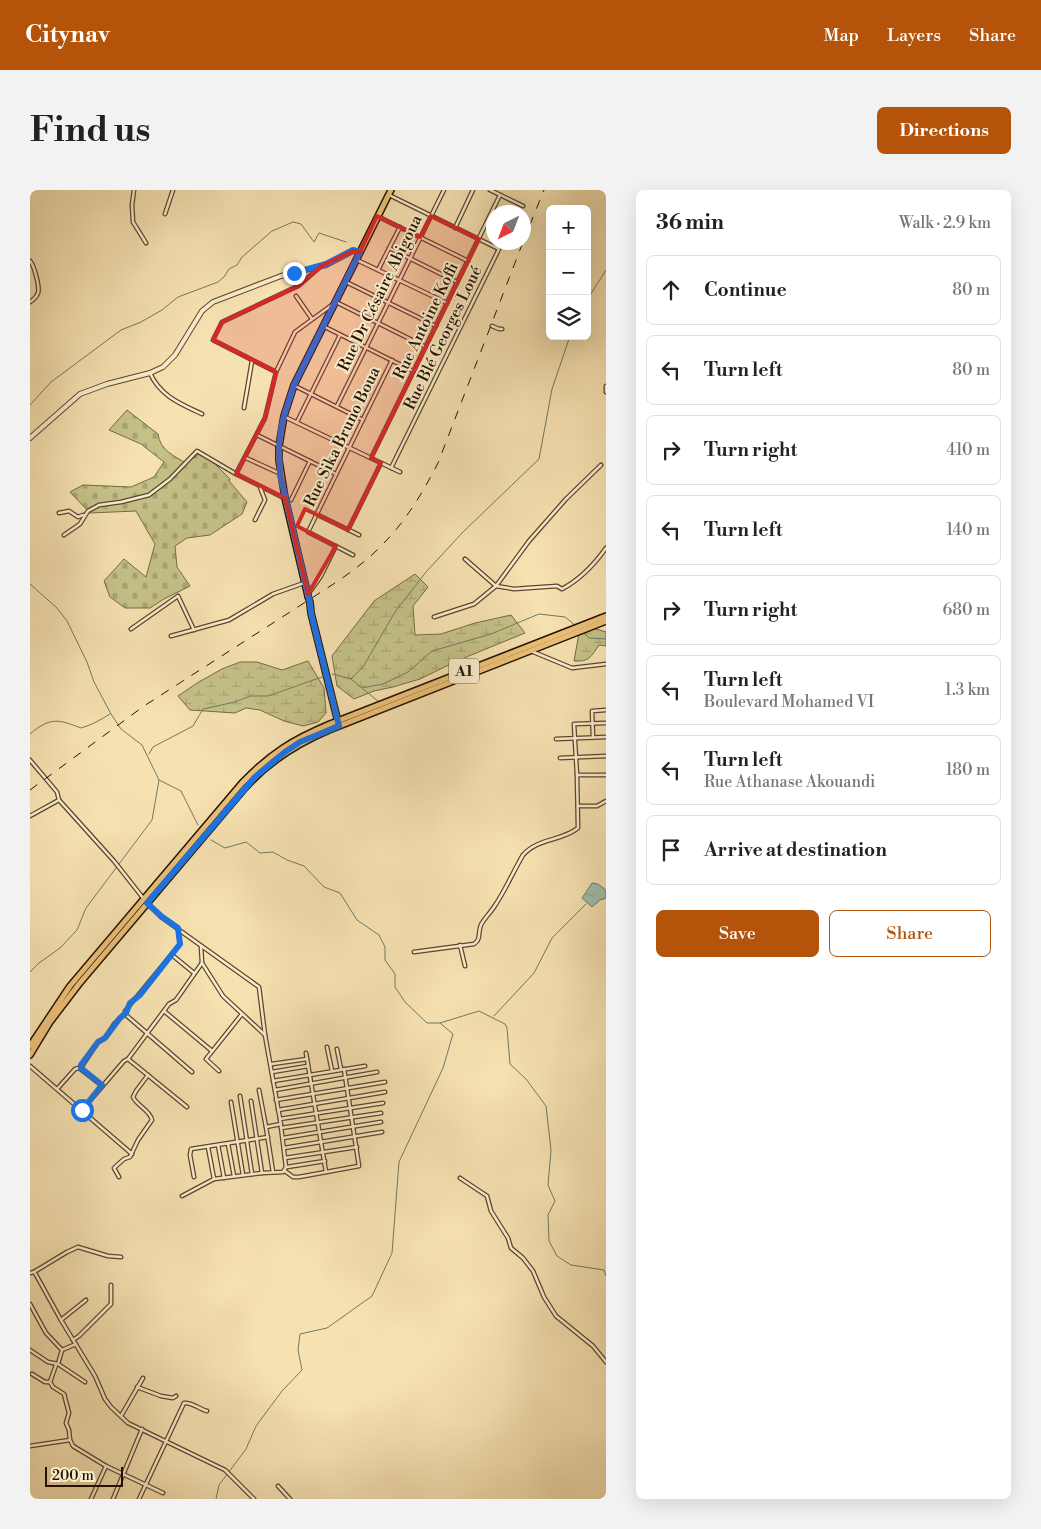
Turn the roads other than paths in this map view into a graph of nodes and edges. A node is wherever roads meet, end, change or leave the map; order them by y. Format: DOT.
graph roads {
  1 [pos="134,190"];
  2 [pos="173,190"];
  3 [pos="444,190"];
  4 [pos="473,190"];
  5 [pos="490,190"];
  6 [pos="390,193"];
  7 [pos="500,195"];
  8 [pos="521,205"];
  9 [pos="165,214"];
  10 [pos="377,216"];
  11 [pos="431,216"];
  12 [pos="400,227"];
  13 [pos="455,228"];
  14 [pos="420,237"];
  15 [pos="479,239"];
  16 [pos="146,243"];
  17 [pos="390,248"];
  18 [pos="360,252"];
  19 [pos="410,259"];
  20 [pos="357,260"];
  21 [pos="30,261"];
  22 [pos="468,261"];
  23 [pos="321,266"];
  24 [pos="378,270"];
  25 [pos="399,280"];
  26 [pos="346,282"];
  27 [pos="458,282"];
  28 [pos="296,296"];
  29 [pos="30,302"];
  30 [pos="336,302"];
  31 [pos="388,303"];
  32 [pos="447,303"];
  33 [pos="312,319"];
  34 [pos="379,323"];
  35 [pos="323,326"];
  36 [pos="436,326"];
  37 [pos="492,326"];
  38 [pos="502,329"];
  39 [pos="340,334"];
  40 [pos="426,347"];
  41 [pos="366,348"];
  42 [pos="392,360"];
  43 [pos="252,361"];
  44 [pos="413,371"];
  45 [pos="276,372"];
  46 [pos="150,373"];
  47 [pos="294,385"];
  48 [pos="606,386"];
  49 [pos="606,392"];
  50 [pos="311,393"];
  51 [pos="337,406"];
  52 [pos="244,408"];
  53 [pos="202,414"];
  54 [pos="284,416"];
  55 [pos="363,420"];
  56 [pos="297,422"];
  57 [pos="257,435"];
  58 [pos="30,438"];
  59 [pos="279,446"];
  60 [pos="349,447"];
  61 [pos="246,458"];
  62 [pos="371,458"];
  63 [pos="310,461"];
  64 [pos="381,463"];
  65 [pos="601,465"];
  66 [pos="391,468"];
  67 [pos="400,472"];
  68 [pos="236,474"];
  69 [pos="280,474"];
  70 [pos="336,474"];
  71 [pos="259,486"];
  72 [pos="288,499"];
  73 [pos="60,513"];
  74 [pos="84,514"];
  75 [pos="316,514"];
  76 [pos="255,520"];
  77 [pos="348,530"];
  78 [pos="64,535"];
  79 [pos="359,535"];
  80 [pos="336,546"];
  81 [pos="606,548"];
  82 [pos="353,555"];
  83 [pos="465,559"];
  84 [pos="304,583"];
  85 [pos="496,586"];
  86 [pos="308,595"];
  87 [pos="606,616"];
  88 [pos="434,617"];
  89 [pos="606,621"];
  90 [pos="131,629"];
  91 [pos="194,630"];
  92 [pos="171,636"];
  93 [pos="531,650"];
  94 [pos="606,664"];
  95 [pos="606,710"];
  96 [pos="338,723"];
  97 [pos="606,723"];
  98 [pos="592,724"];
  99 [pos="593,737"];
  100 [pos="606,737"];
  101 [pos="575,738"];
  102 [pos="556,739"];
  103 [pos="606,756"];
  104 [pos="560,758"];
  105 [pos="576,758"];
  106 [pos="30,760"];
  107 [pos="606,775"];
  108 [pos="577,776"];
  109 [pos="59,800"];
  110 [pos="606,801"];
  111 [pos="578,806"];
  112 [pos="30,816"];
  113 [pos="146,900"];
  114 [pos="178,928"];
  115 [pos="460,945"];
  116 [pos="202,946"];
  117 [pos="414,952"];
  118 [pos="172,955"];
  119 [pos="202,962"];
  120 [pos="465,966"];
  121 [pos="195,973"];
  122 [pos="164,1011"];
  123 [pos="126,1013"];
  124 [pos="242,1014"];
  125 [pos="148,1032"];
  126 [pos="265,1035"];
  127 [pos="30,1046"];
  128 [pos="327,1047"];
  129 [pos="337,1049"];
  130 [pos="212,1051"];
  131 [pos="306,1053"];
  132 [pos="30,1055"];
  133 [pos="128,1059"];
  134 [pos="307,1059"];
  135 [pos="272,1064"];
  136 [pos="30,1066"];
  137 [pos="308,1066"];
  138 [pos="365,1066"];
  139 [pos="81,1068"];
  140 [pos="342,1069"];
  141 [pos="219,1071"];
  142 [pos="332,1071"];
  143 [pos="192,1072"];
  144 [pos="272,1072"];
  145 [pos="377,1072"];
  146 [pos="310,1074"];
  147 [pos="148,1075"];
  148 [pos="345,1079"];
  149 [pos="274,1081"];
  150 [pos="385,1082"];
  151 [pos="311,1084"];
  152 [pos="102,1085"];
  153 [pos="58,1088"];
  154 [pos="347,1088"];
  155 [pos="259,1090"];
  156 [pos="274,1091"];
  157 [pos="385,1092"];
  158 [pos="313,1094"];
  159 [pos="240,1096"];
  160 [pos="349,1098"];
  161 [pos="276,1100"];
  162 [pos="251,1101"];
  163 [pos="231,1102"];
  164 [pos="314,1103"];
  165 [pos="383,1103"];
  166 [pos="187,1107"];
  167 [pos="350,1108"];
  168 [pos="82,1110"];
  169 [pos="278,1110"];
  170 [pos="316,1113"];
  171 [pos="380,1113"];
  172 [pos="352,1117"];
  173 [pos="280,1119"];
  174 [pos="381,1122"];
  175 [pos="318,1123"];
  176 [pos="281,1126"];
  177 [pos="266,1127"];
  178 [pos="354,1127"];
  179 [pos="320,1132"];
  180 [pos="382,1132"];
  181 [pos="355,1136"];
  182 [pos="268,1138"];
  183 [pos="283,1138"];
  184 [pos="257,1139"];
  185 [pos="247,1141"];
  186 [pos="321,1142"];
  187 [pos="237,1143"];
  188 [pos="228,1144"];
  189 [pos="218,1145"];
  190 [pos="208,1147"];
  191 [pos="357,1147"];
  192 [pos="284,1148"];
  193 [pos="323,1152"];
  194 [pos="132,1154"];
  195 [pos="285,1158"];
  196 [pos="324,1161"];
  197 [pos="286,1169"];
  198 [pos="273,1172"];
  199 [pos="326,1172"];
  200 [pos="262,1173"];
  201 [pos="252,1174"];
  202 [pos="243,1175"];
  203 [pos="234,1176"];
  204 [pos="119,1177"];
  205 [pos="194,1177"];
  206 [pos="224,1178"];
  207 [pos="460,1178"];
  208 [pos="214,1179"];
  209 [pos="182,1196"];
  210 [pos="122,1257"];
  211 [pos="32,1272"];
  212 [pos="111,1285"];
  213 [pos="86,1300"];
  214 [pos="30,1304"];
  215 [pos="61,1320"];
  216 [pos="73,1340"];
  217 [pos="76,1344"];
  218 [pos="30,1350"];
  219 [pos="62,1350"];
  220 [pos="606,1362"];
  221 [pos="57,1365"];
  222 [pos="32,1374"];
  223 [pos="143,1378"];
  224 [pos="50,1382"];
  225 [pos="85,1382"];
  226 [pos="137,1387"];
  227 [pos="176,1396"];
  228 [pos="207,1411"];
  229 [pos="122,1416"];
  230 [pos="142,1429"];
  231 [pos="70,1440"];
  232 [pos="166,1440"];
  233 [pos="30,1446"];
  234 [pos="106,1466"];
  235 [pos="124,1475"];
  236 [pos="145,1484"];
  237 [pos="278,1486"];
  238 [pos="163,1493"];
  239 [pos="91,1499"];
  240 [pos="112,1499"];
  241 [pos="139,1499"];
  242 [pos="254,1499"];
  243 [pos="290,1499"];
  1 -- 16 [label="street"];
  2 -- 9 [label="street"];
  3 -- 11 [label="street, Rue Dr Césaire Abigoua"];
  4 -- 13 [label="street"];
  5 -- 7 [label="street"];
  6 -- 10 [label="main road"];
  6 -- 11 [label="street, Rue Blé Georges Loué"];
  7 -- 8 [label="street"];
  7 -- 15 [label="street, Rue Antoine Koffi"];
  10 -- 12 [label="street"];
  10 -- 18 [label="main road"];
  11 -- 13 [label="street, Rue Blé Georges Loué"];
  11 -- 14 [label="street, Rue Dr Césaire Abigoua"];
  12 -- 14 [label="street"];
  12 -- 17 [label="street"];
  13 -- 15 [label="street, Rue Blé Georges Loué"];
  14 -- 19 [label="street, Rue Dr Césaire Abigoua"];
  14 -- 22 [label="street"];
  15 -- 22 [label="street, Rue Antoine Koffi"];
  15 -- 66 [label="street, Rue Blé Georges Loué"];
  17 -- 19 [label="street"];
  17 -- 24 [label="street"];
  18 -- 20 [label="main road"];
  18 -- 23 [label="street"];
  19 -- 25 [label="street, Rue Dr Césaire Abigoua"];
  19 -- 27 [label="street"];
  20 -- 24 [label="street"];
  20 -- 26 [label="main road"];
  21 -- 29 [label="street"];
  22 -- 27 [label="street, Rue Antoine Koffi"];
  23 -- 43 [label="street"];
  23 -- 46 [label="street"];
  24 -- 25 [label="street"];
  25 -- 31 [label="street, Rue Dr Césaire Abigoua"];
  25 -- 32 [label="street"];
  26 -- 30 [label="main road"];
  26 -- 31 [label="street"];
  27 -- 32 [label="street, Rue Antoine Koffi"];
  28 -- 33 [label="street"];
  30 -- 33 [label="street"];
  30 -- 34 [label="street"];
  30 -- 35 [label="main road"];
  31 -- 34 [label="street, Rue Dr Césaire Abigoua"];
  31 -- 36 [label="street"];
  32 -- 36 [label="street, Rue Antoine Koffi"];
  33 -- 45 [label="street"];
  34 -- 40 [label="street"];
  34 -- 41 [label="street, Rue Dr Césaire Abigoua"];
  35 -- 39 [label="street"];
  35 -- 47 [label="main road"];
  36 -- 40 [label="street, Rue Antoine Koffi"];
  37 -- 38 [label="street"];
  39 -- 41 [label="street"];
  39 -- 50 [label="street"];
  40 -- 44 [label="street, Rue Antoine Koffi"];
  41 -- 42 [label="street"];
  41 -- 51 [label="street, Rue Dr Césaire Abigoua"];
  42 -- 44 [label="street"];
  42 -- 55 [label="street, Rue Sika Bruno Boua"];
  43 -- 45 [label="street"];
  43 -- 52 [label="street"];
  44 -- 62 [label="street, Rue Antoine Koffi"];
  45 -- 57 [label="street"];
  46 -- 53 [label="street"];
  46 -- 58 [label="street"];
  47 -- 50 [label="street"];
  47 -- 54 [label="main road"];
  48 -- 49 [label="street"];
  50 -- 51 [label="street"];
  50 -- 56 [label="street"];
  51 -- 55 [label="street"];
  54 -- 56 [label="street"];
  54 -- 59 [label="main road"];
  55 -- 60 [label="street, Rue Sika Bruno Boua"];
  56 -- 60 [label="street"];
  57 -- 59 [label="street"];
  57 -- 61 [label="street"];
  59 -- 63 [label="street"];
  59 -- 69 [label="main road"];
  60 -- 62 [label="street"];
  60 -- 70 [label="street, Rue Sika Bruno Boua"];
  61 -- 68 [label="street"];
  61 -- 69 [label="street"];
  62 -- 64 [label="street"];
  63 -- 70 [label="street"];
  63 -- 72 [label="street"];
  64 -- 66 [label="street"];
  64 -- 77 [label="street"];
  65 -- 85 [label="street"];
  66 -- 67 [label="street"];
  68 -- 71 [label="street"];
  68 -- 74 [label="street"];
  69 -- 72 [label="main road"];
  70 -- 75 [label="street, Rue Sika Bruno Boua"];
  71 -- 72 [label="street"];
  71 -- 76 [label="street"];
  72 -- 84 [label="main road"];
  73 -- 74 [label="street"];
  74 -- 78 [label="street"];
  75 -- 77 [label="street"];
  75 -- 80 [label="street, Rue Sika Bruno Boua"];
  77 -- 79 [label="street"];
  80 -- 82 [label="street, Rue Sika Bruno Boua"];
  80 -- 86 [label="street"];
  81 -- 85 [label="street"];
  83 -- 85 [label="street"];
  84 -- 86 [label="main road"];
  84 -- 91 [label="street"];
  85 -- 88 [label="street"];
  86 -- 96 [label="main road, bridge"];
  87 -- 96 [label="main road, A1"];
  89 -- 93 [label="main road, A1"];
  90 -- 91 [label="street"];
  91 -- 92 [label="street"];
  93 -- 94 [label="street"];
  93 -- 96 [label="main road, A1"];
  95 -- 98 [label="street"];
  96 -- 113 [label="main road, A1"];
  97 -- 98 [label="street"];
  98 -- 99 [label="street"];
  98 -- 101 [label="street"];
  99 -- 100 [label="street"];
  99 -- 101 [label="street"];
  101 -- 102 [label="street"];
  101 -- 105 [label="street"];
  103 -- 105 [label="street"];
  104 -- 105 [label="street"];
  105 -- 108 [label="street"];
  106 -- 109 [label="street"];
  107 -- 108 [label="street"];
  108 -- 111 [label="street"];
  109 -- 112 [label="street"];
  109 -- 113 [label="street"];
  110 -- 111 [label="street"];
  111 -- 115 [label="street"];
  113 -- 114 [label="street"];
  113 -- 127 [label="main road, A1"];
  113 -- 132 [label="main road, A1"];
  114 -- 116 [label="street"];
  114 -- 118 [label="street"];
  115 -- 117 [label="street"];
  115 -- 120 [label="street"];
  116 -- 119 [label="street"];
  116 -- 126 [label="street"];
  118 -- 121 [label="street"];
  118 -- 123 [label="street"];
  119 -- 121 [label="street"];
  119 -- 124 [label="street"];
  121 -- 122 [label="street"];
  122 -- 125 [label="street"];
  122 -- 130 [label="street"];
  123 -- 125 [label="street"];
  123 -- 139 [label="street"];
  124 -- 126 [label="street"];
  124 -- 130 [label="street"];
  125 -- 133 [label="street"];
  125 -- 143 [label="street"];
  126 -- 135 [label="street"];
  128 -- 142 [label="street"];
  129 -- 140 [label="street"];
  130 -- 141 [label="street"];
  131 -- 134 [label="street"];
  133 -- 147 [label="street"];
  133 -- 152 [label="street"];
  134 -- 135 [label="street"];
  134 -- 137 [label="street"];
  135 -- 144 [label="street"];
  136 -- 153 [label="street"];
  137 -- 144 [label="street"];
  137 -- 146 [label="street"];
  138 -- 140 [label="street"];
  139 -- 152 [label="street"];
  139 -- 153 [label="street"];
  140 -- 142 [label="street"];
  140 -- 148 [label="street"];
  142 -- 146 [label="street"];
  144 -- 149 [label="street"];
  145 -- 148 [label="street"];
  146 -- 149 [label="street"];
  146 -- 151 [label="street"];
  147 -- 166 [label="street"];
  147 -- 194 [label="street"];
  148 -- 151 [label="street"];
  148 -- 154 [label="street"];
  149 -- 156 [label="street"];
  150 -- 154 [label="street"];
  151 -- 156 [label="street"];
  151 -- 158 [label="street"];
  152 -- 168 [label="street"];
  153 -- 168 [label="street"];
  154 -- 158 [label="street"];
  154 -- 160 [label="street"];
  155 -- 177 [label="street"];
  156 -- 161 [label="street"];
  157 -- 160 [label="street"];
  158 -- 161 [label="street"];
  158 -- 164 [label="street"];
  159 -- 185 [label="street"];
  160 -- 164 [label="street"];
  160 -- 167 [label="street"];
  161 -- 169 [label="street"];
  162 -- 184 [label="street"];
  163 -- 187 [label="street"];
  164 -- 169 [label="street"];
  164 -- 170 [label="street"];
  165 -- 167 [label="street"];
  167 -- 170 [label="street"];
  167 -- 172 [label="street"];
  168 -- 194 [label="street"];
  169 -- 173 [label="street"];
  170 -- 173 [label="street"];
  170 -- 175 [label="street"];
  171 -- 172 [label="street"];
  172 -- 175 [label="street"];
  172 -- 178 [label="street"];
  173 -- 176 [label="street"];
  174 -- 178 [label="street"];
  175 -- 176 [label="street"];
  175 -- 179 [label="street"];
  176 -- 177 [label="street"];
  176 -- 183 [label="street"];
  177 -- 182 [label="street"];
  178 -- 179 [label="street"];
  178 -- 181 [label="street"];
  179 -- 183 [label="street"];
  179 -- 186 [label="street"];
  180 -- 181 [label="street"];
  181 -- 186 [label="street"];
  181 -- 191 [label="street"];
  182 -- 184 [label="street"];
  182 -- 198 [label="street"];
  183 -- 192 [label="street"];
  184 -- 185 [label="street"];
  184 -- 200 [label="street"];
  185 -- 187 [label="street"];
  185 -- 201 [label="street"];
  186 -- 192 [label="street"];
  186 -- 193 [label="street"];
  187 -- 188 [label="street"];
  187 -- 202 [label="street"];
  188 -- 189 [label="street"];
  188 -- 203 [label="street"];
  189 -- 190 [label="street"];
  189 -- 206 [label="street"];
  190 -- 205 [label="street"];
  190 -- 208 [label="street"];
  191 -- 193 [label="street"];
  191 -- 199 [label="street"];
  192 -- 195 [label="street"];
  193 -- 195 [label="street"];
  193 -- 196 [label="street"];
  194 -- 204 [label="street"];
  195 -- 197 [label="street"];
  196 -- 197 [label="street"];
  196 -- 199 [label="street"];
  197 -- 198 [label="street"];
  197 -- 199 [label="street"];
  198 -- 200 [label="street"];
  200 -- 201 [label="street"];
  201 -- 202 [label="street"];
  202 -- 203 [label="street"];
  203 -- 206 [label="street"];
  206 -- 208 [label="street"];
  207 -- 220 [label="street"];
  208 -- 209 [label="street"];
  210 -- 211 [label="street"];
  211 -- 215 [label="street"];
  212 -- 216 [label="street"];
  213 -- 215 [label="street"];
  214 -- 219 [label="street"];
  215 -- 216 [label="street"];
  216 -- 217 [label="street"];
  217 -- 219 [label="street"];
  217 -- 229 [label="street"];
  218 -- 221 [label="street"];
  219 -- 221 [label="street"];
  221 -- 224 [label="street"];
  221 -- 225 [label="street"];
  222 -- 224 [label="street"];
  223 -- 226 [label="street"];
  224 -- 231 [label="street"];
  226 -- 227 [label="street"];
  226 -- 229 [label="street"];
  228 -- 232 [label="street"];
  229 -- 230 [label="street"];
  230 -- 232 [label="street"];
  230 -- 235 [label="street"];
  231 -- 233 [label="street"];
  231 -- 234 [label="street"];
  232 -- 236 [label="street"];
  232 -- 242 [label="street"];
  234 -- 235 [label="street"];
  234 -- 239 [label="street"];
  235 -- 236 [label="street"];
  235 -- 240 [label="street"];
  236 -- 238 [label="street"];
  236 -- 241 [label="street"];
  237 -- 243 [label="street"];
}
